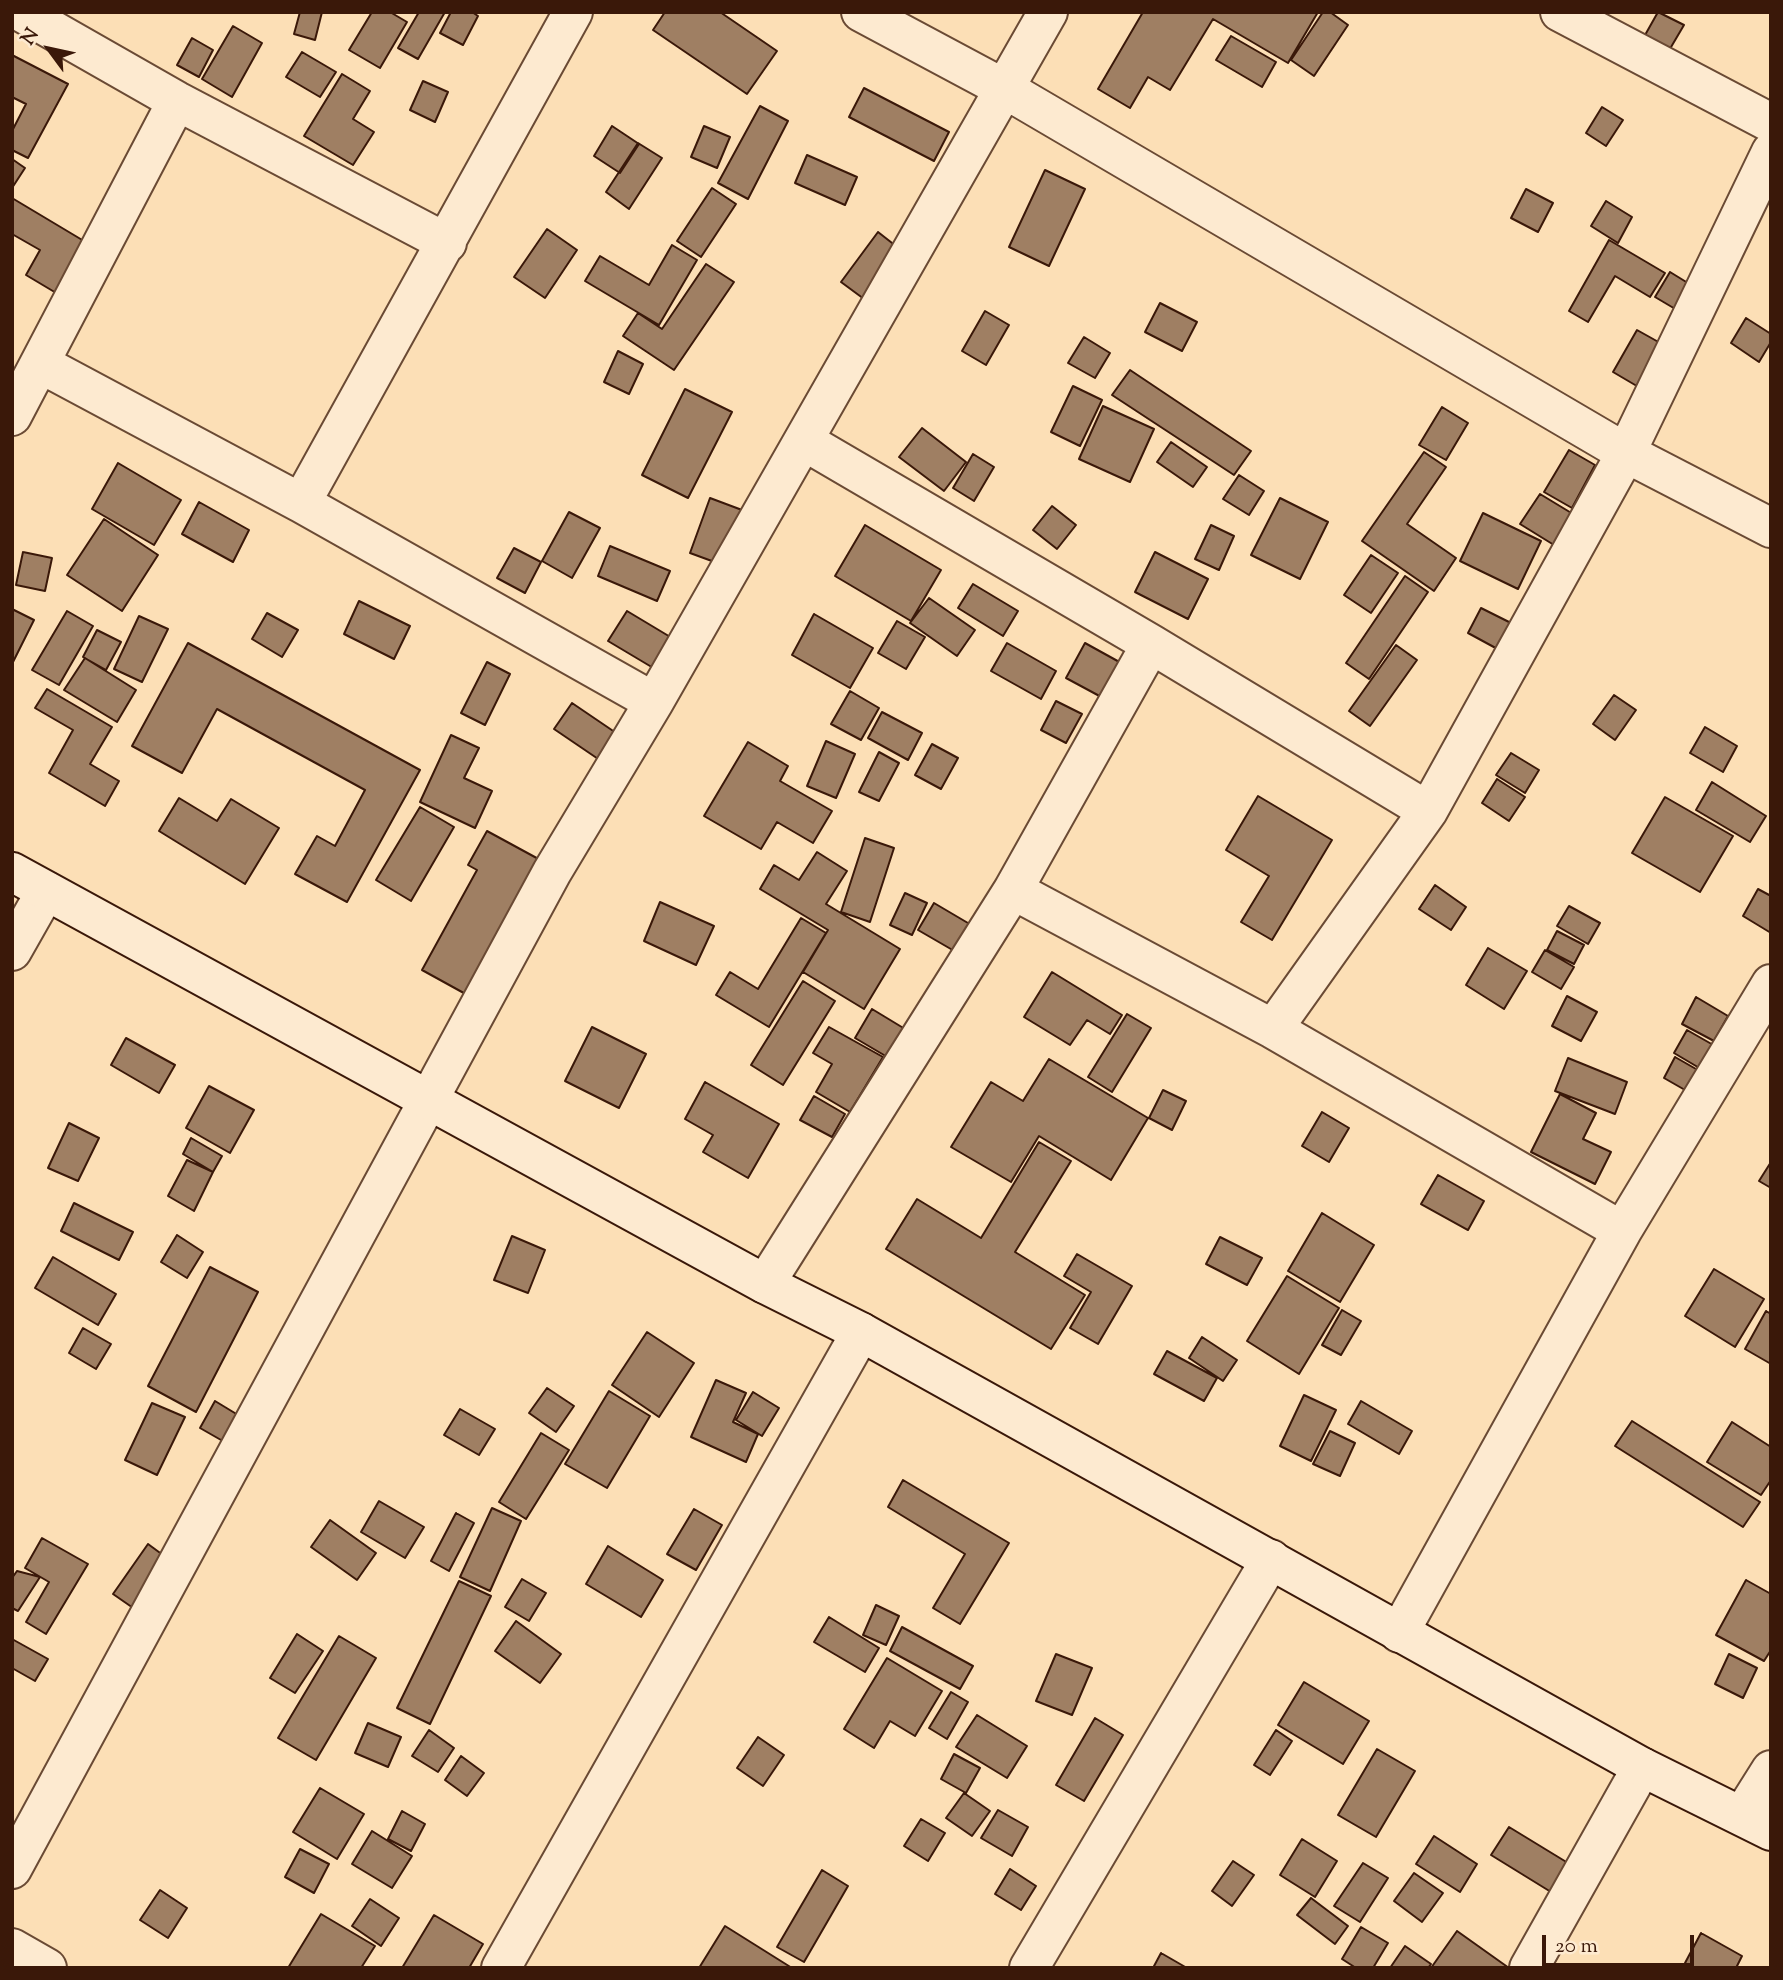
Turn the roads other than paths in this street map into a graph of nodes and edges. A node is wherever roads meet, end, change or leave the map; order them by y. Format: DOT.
graph roads {
  1 [pos="21,12"];
  2 [pos="573,12"];
  3 [pos="861,12"];
  4 [pos="1048,12"];
  5 [pos="1560,12"];
  6 [pos="1005,89"];
  7 [pos="177,101"];
  8 [pos="1771,123"];
  9 [pos="1771,152"];
  10 [pos="447,243"];
  11 [pos="41,364"];
  12 [pos="12,416"];
  13 [pos="804,440"];
  14 [pos="1626,453"];
  15 [pos="301,503"];
  16 [pos="1771,528"];
  17 [pos="1151,644"];
  18 [pos="654,702"];
  19 [pos="1428,811"];
  20 [pos="12,872"];
  21 [pos="1013,890"];
  22 [pos="46,891"];
  23 [pos="12,951"];
  24 [pos="1771,984"];
  25 [pos="1273,1029"];
  26 [pos="427,1098"];
  27 [pos="1622,1231"];
  28 [pos="765,1283"];
  29 [pos="861,1332"];
  30 [pos="1271,1559"];
  31 [pos="1399,1633"];
  32 [pos="1642,1767"];
  33 [pos="1771,1770"];
  34 [pos="1757,1824"];
  35 [pos="12,1869"];
  36 [pos="12,1948"];
  37 [pos="47,1968"];
  38 [pos="501,1968"];
  39 [pos="1029,1968"];
  40 [pos="1529,1968"];
  1 -- 7 [label="street"];
  2 -- 10 [label="street"];
  3 -- 6 [label="street"];
  4 -- 6 [label="street"];
  5 -- 8 [label="street"];
  6 -- 13 [label="street"];
  6 -- 14 [label="street"];
  7 -- 10 [label="street"];
  7 -- 11 [label="street"];
  9 -- 14 [label="street"];
  10 -- 15 [label="street"];
  11 -- 12 [label="street"];
  11 -- 15 [label="street"];
  13 -- 17 [label="street"];
  13 -- 18 [label="street"];
  14 -- 16 [label="street"];
  14 -- 19 [label="street"];
  15 -- 18 [label="street"];
  17 -- 19 [label="street"];
  17 -- 21 [label="street"];
  18 -- 26 [label="street"];
  19 -- 25 [label="street"];
  20 -- 22 [label="street"];
  21 -- 25 [label="street"];
  21 -- 28 [label="street"];
  22 -- 23 [label="street"];
  22 -- 26 [label="street"];
  24 -- 27 [label="street"];
  25 -- 27 [label="street"];
  26 -- 28 [label="street"];
  26 -- 35 [label="street"];
  27 -- 31 [label="street"];
  28 -- 29 [label="street"];
  29 -- 30 [label="street"];
  29 -- 38 [label="street"];
  30 -- 31 [label="street"];
  30 -- 39 [label="street"];
  31 -- 32 [label="street"];
  32 -- 34 [label="street"];
  32 -- 40 [label="street"];
  33 -- 34 [label="street"];
  36 -- 37 [label="street"];
}
